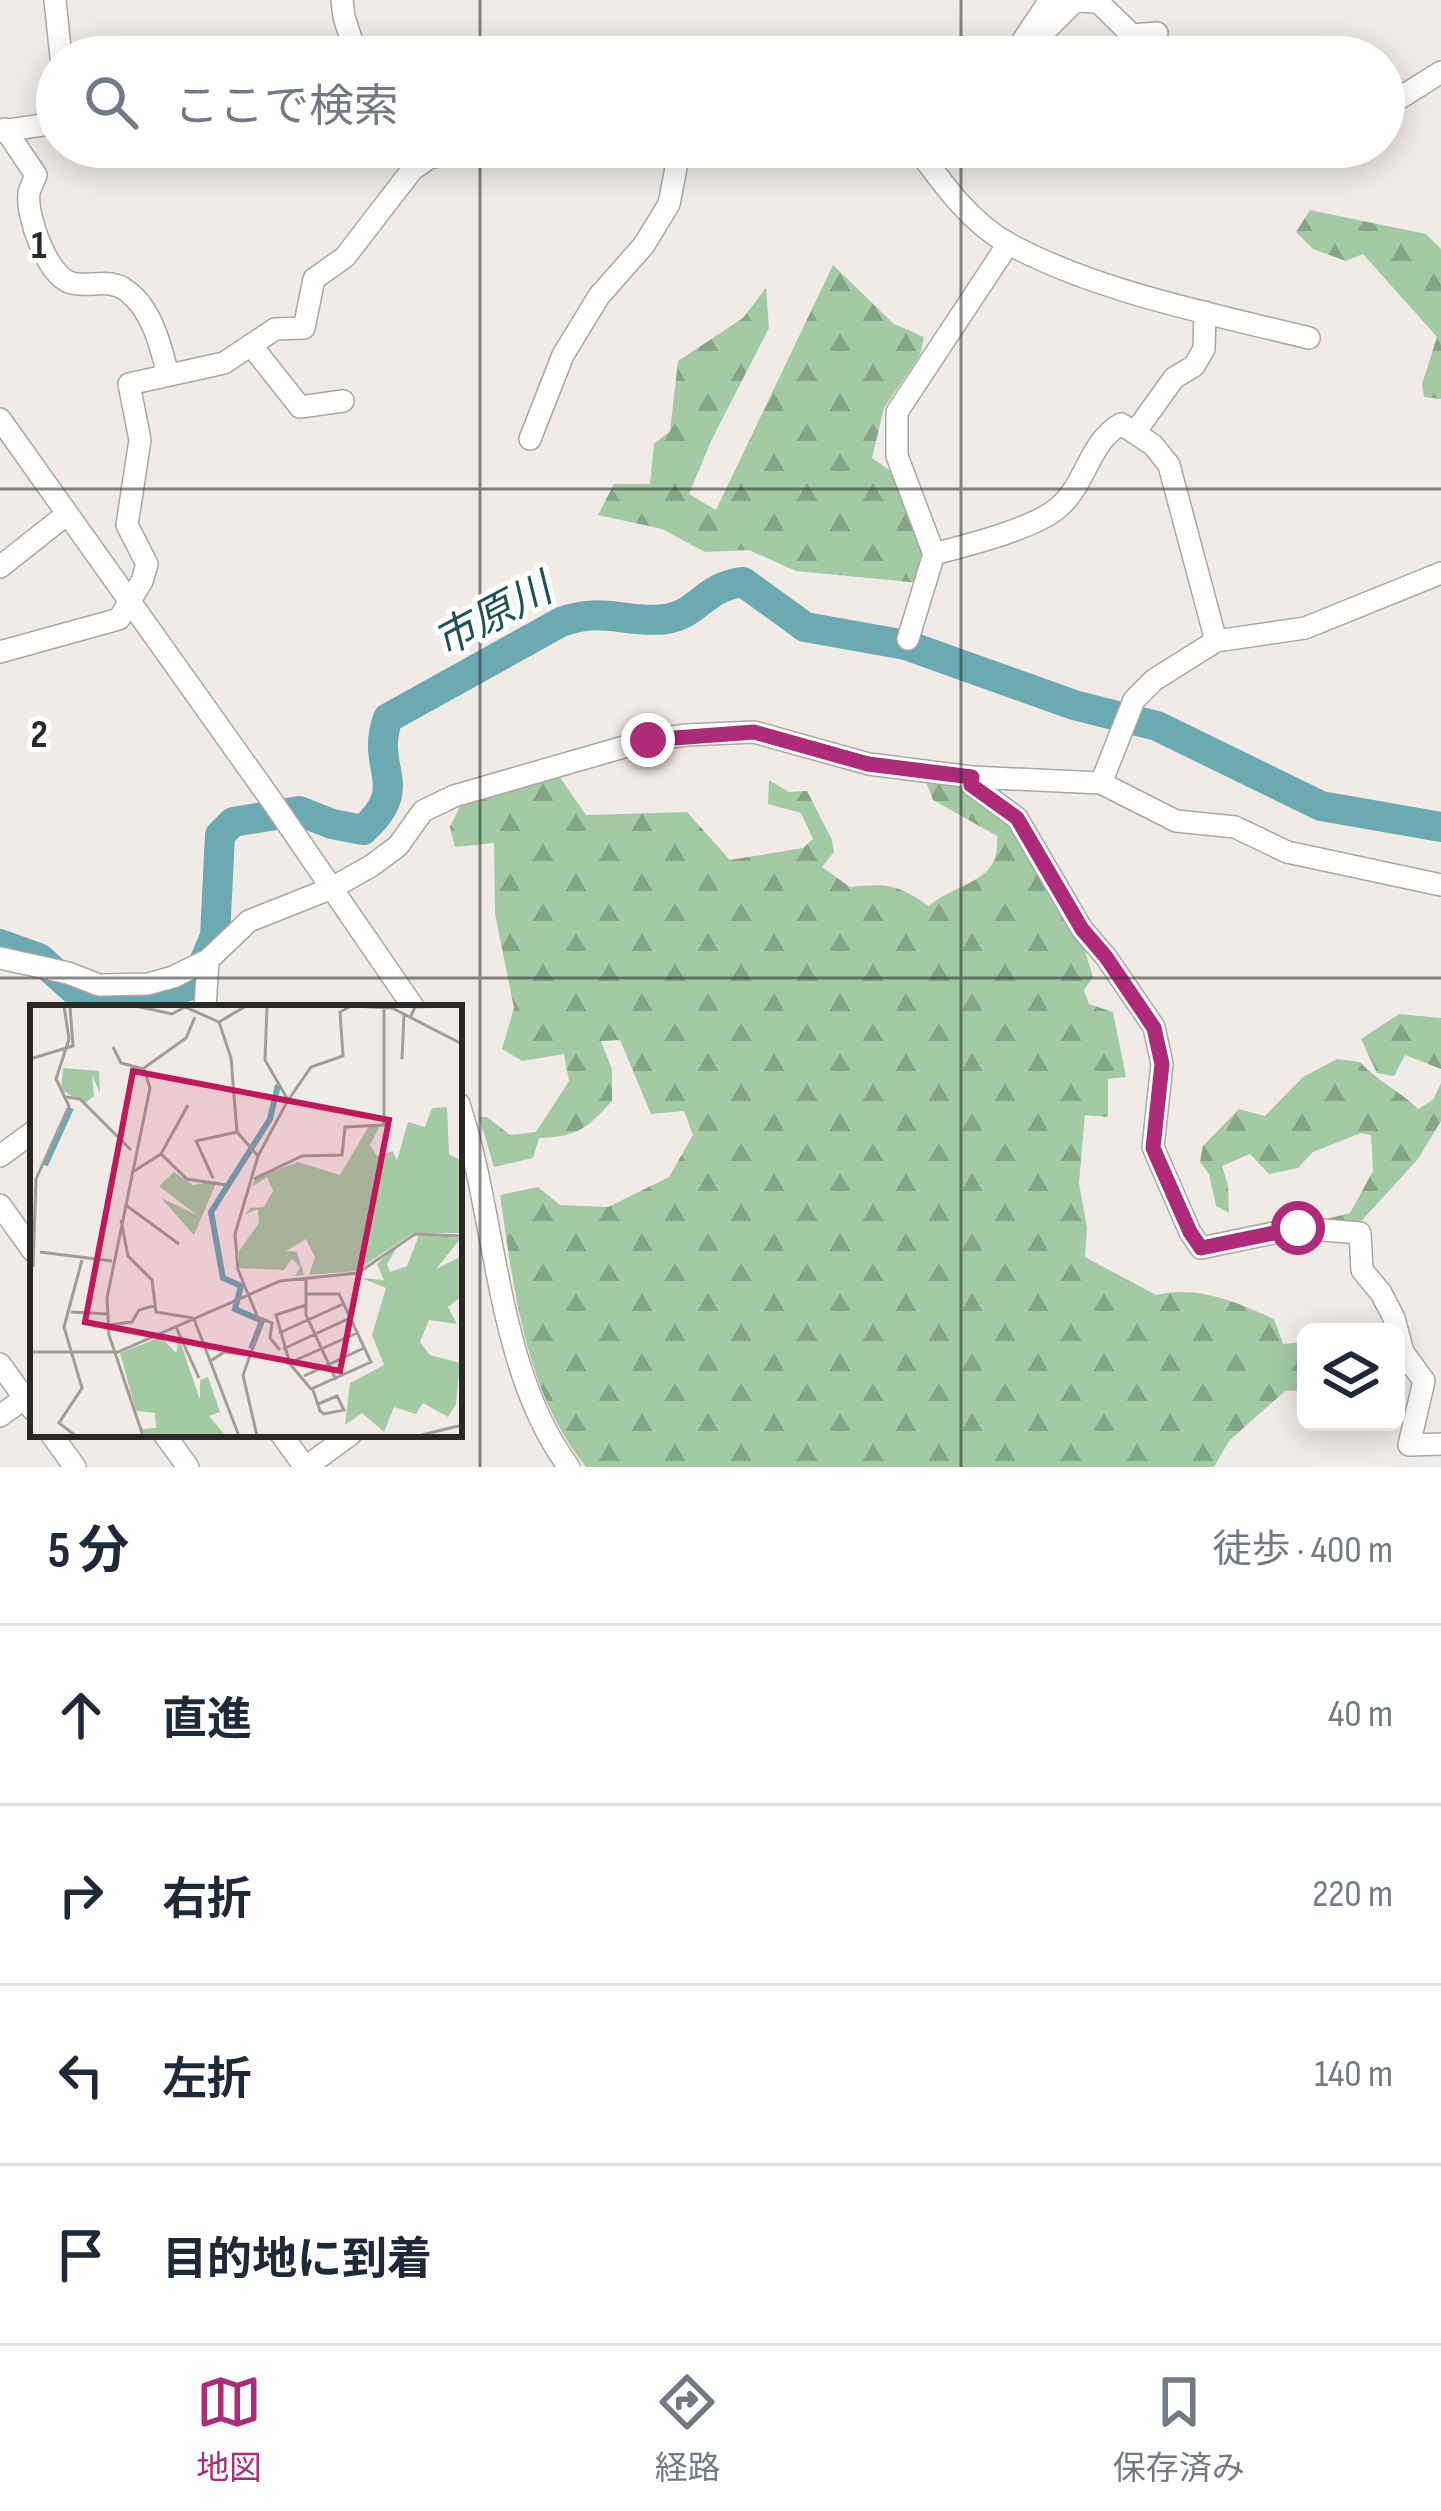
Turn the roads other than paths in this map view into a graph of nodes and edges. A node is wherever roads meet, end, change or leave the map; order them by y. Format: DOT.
graph roads {
  1 [pos="55,0"];
  2 [pos="343,0"];
  3 [pos="1050,0"];
  4 [pos="1031,31"];
  5 [pos="1157,32"];
  6 [pos="59,36"];
  7 [pos="350,36"];
  8 [pos="1027,36"];
  9 [pos="1441,72"];
  10 [pos="1405,95"];
  11 [pos="36,125"];
  12 [pos="3,130"];
  13 [pos="415,168"];
  14 [pos="676,168"];
  15 [pos="931,168"];
  16 [pos="1008,244"];
  17 [pos="1205,312"];
  18 [pos="1309,338"];
  19 [pos="251,345"];
  20 [pos="168,375"];
  21 [pos="343,401"];
  22 [pos="0,419"];
  23 [pos="1136,430"];
  24 [pos="530,439"];
  25 [pos="67,514"];
  26 [pos="934,554"];
  27 [pos="0,567"];
  28 [pos="1441,573"];
  29 [pos="130,603"];
  30 [pos="908,638"];
  31 [pos="1216,641"];
  32 [pos="0,652"];
  33 [pos="972,777"];
  34 [pos="1101,783"];
  35 [pos="1441,884"];
  36 [pos="332,888"];
  37 [pos="0,958"];
  38 [pos="208,960"];
  39 [pos="205,1005"];
  40 [pos="412,1005"];
  41 [pos="462,1125"];
  42 [pos="30,1134"];
  43 [pos="30,1150"];
  44 [pos="0,1156"];
  45 [pos="0,1172"];
  46 [pos="470,1182"];
  47 [pos="0,1205"];
  48 [pos="30,1247"];
  49 [pos="0,1364"];
  50 [pos="30,1400"];
  51 [pos="0,1416"];
  52 [pos="53,1437"];
  53 [pos="166,1437"];
  54 [pos="283,1437"];
  55 [pos="347,1437"];
  56 [pos="1441,1444"];
  57 [pos="75,1467"];
  58 [pos="188,1467"];
  59 [pos="305,1467"];
  60 [pos="568,1467"];
  1 -- 6 [label="street"];
  2 -- 7 [label="street"];
  3 -- 4 [label="street"];
  4 -- 5 [label="street"];
  4 -- 8 [label="street"];
  9 -- 10 [label="street"];
  11 -- 12 [label="street"];
  12 -- 20 [label="street"];
  13 -- 19 [label="street"];
  14 -- 24 [label="street"];
  15 -- 16 [label="street"];
  16 -- 17 [label="street"];
  16 -- 26 [label="street"];
  17 -- 18 [label="street"];
  17 -- 23 [label="street"];
  19 -- 20 [label="street"];
  19 -- 21 [label="street"];
  20 -- 29 [label="street"];
  22 -- 25 [label="street"];
  23 -- 26 [label="street"];
  23 -- 31 [label="street"];
  25 -- 27 [label="street"];
  25 -- 29 [label="street"];
  26 -- 30 [label="street"];
  28 -- 31 [label="street"];
  29 -- 32 [label="street"];
  29 -- 36 [label="street"];
  31 -- 34 [label="street"];
  33 -- 34 [label="street"];
  33 -- 36 [label="street"];
  33 -- 56 [label="street"];
  34 -- 35 [label="street"];
  36 -- 38 [label="street"];
  36 -- 40 [label="street"];
  37 -- 38 [label="street"];
  38 -- 39 [label="street"];
  41 -- 46 [label="street"];
  42 -- 44 [label="street"];
  43 -- 45 [label="street"];
  46 -- 60 [label="street"];
  47 -- 48 [label="street"];
  49 -- 50 [label="street"];
  50 -- 51 [label="street"];
  52 -- 57 [label="street"];
  53 -- 58 [label="street"];
  54 -- 59 [label="street"];
  55 -- 59 [label="street"];
}
